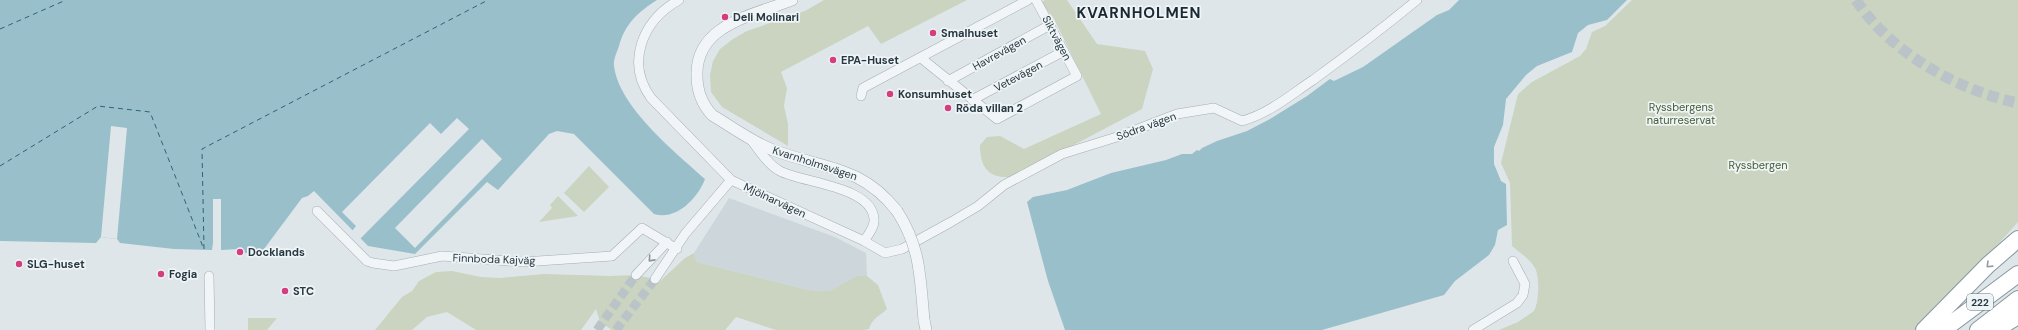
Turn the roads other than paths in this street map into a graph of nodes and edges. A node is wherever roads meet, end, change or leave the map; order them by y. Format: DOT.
graph roads {
  1 [pos="679,0"];
  2 [pos="792,0"];
  3 [pos="1028,0"];
  4 [pos="1036,0"];
  5 [pos="1417,0"];
  6 [pos="1050,25"];
  7 [pos="1064,51"];
  8 [pos="921,58"];
  9 [pos="948,81"];
  10 [pos="861,96"];
  11 [pos="972,100"];
  12 [pos="749,138"];
  13 [pos="731,180"];
  14 [pos="317,211"];
  15 [pos="2018,239"];
  16 [pos="864,241"];
  17 [pos="667,242"];
  18 [pos="677,249"];
  19 [pos="1513,261"];
  20 [pos="2018,274"];
  21 [pos="636,275"];
  22 [pos="209,276"];
  23 [pos="655,279"];
  24 [pos="2018,299"];
  25 [pos="2018,316"];
  26 [pos="925,325"];
  27 [pos="210,330"];
  28 [pos="1473,330"];
  29 [pos="1924,330"];
  30 [pos="1943,330"];
  31 [pos="1978,330"];
  32 [pos="1994,330"];
  1 -- 13 [label="street, Mjölnarvägen"];
  2 -- 12 [label="street, Kvarnholmsvägen"];
  3 -- 8 [label="street"];
  4 -- 6 [label="street, Siktvägen"];
  5 -- 16 [label="street, Södra vägen"];
  6 -- 7 [label="street, Siktvägen"];
  6 -- 9 [label="street, Havrevägen"];
  7 -- 11 [label="street, Vetevägen"];
  7 -- 11 [label="street, Siktvägen"];
  8 -- 9 [label="street"];
  8 -- 10 [label="street"];
  9 -- 11 [label="street"];
  12 -- 16 [label="street"];
  12 -- 26 [label="street, Kvarnholmsvägen, bridge"];
  13 -- 16 [label="street, Mjölnarvägen"];
  13 -- 18 [label="street"];
  14 -- 17 [label="street, Finnboda Kajväg"];
  15 -- 29 [label="highway, one-way"];
  17 -- 18 [label="street, Finnboda Kajväg"];
  17 -- 21 [label="street, one-way"];
  18 -- 23 [label="street"];
  19 -- 28 [label="street"];
  20 -- 30 [label="highway, 222"];
  22 -- 27 [label="street"];
  24 -- 31 [label="highway, 222"];
  25 -- 32 [label="highway"];
}
